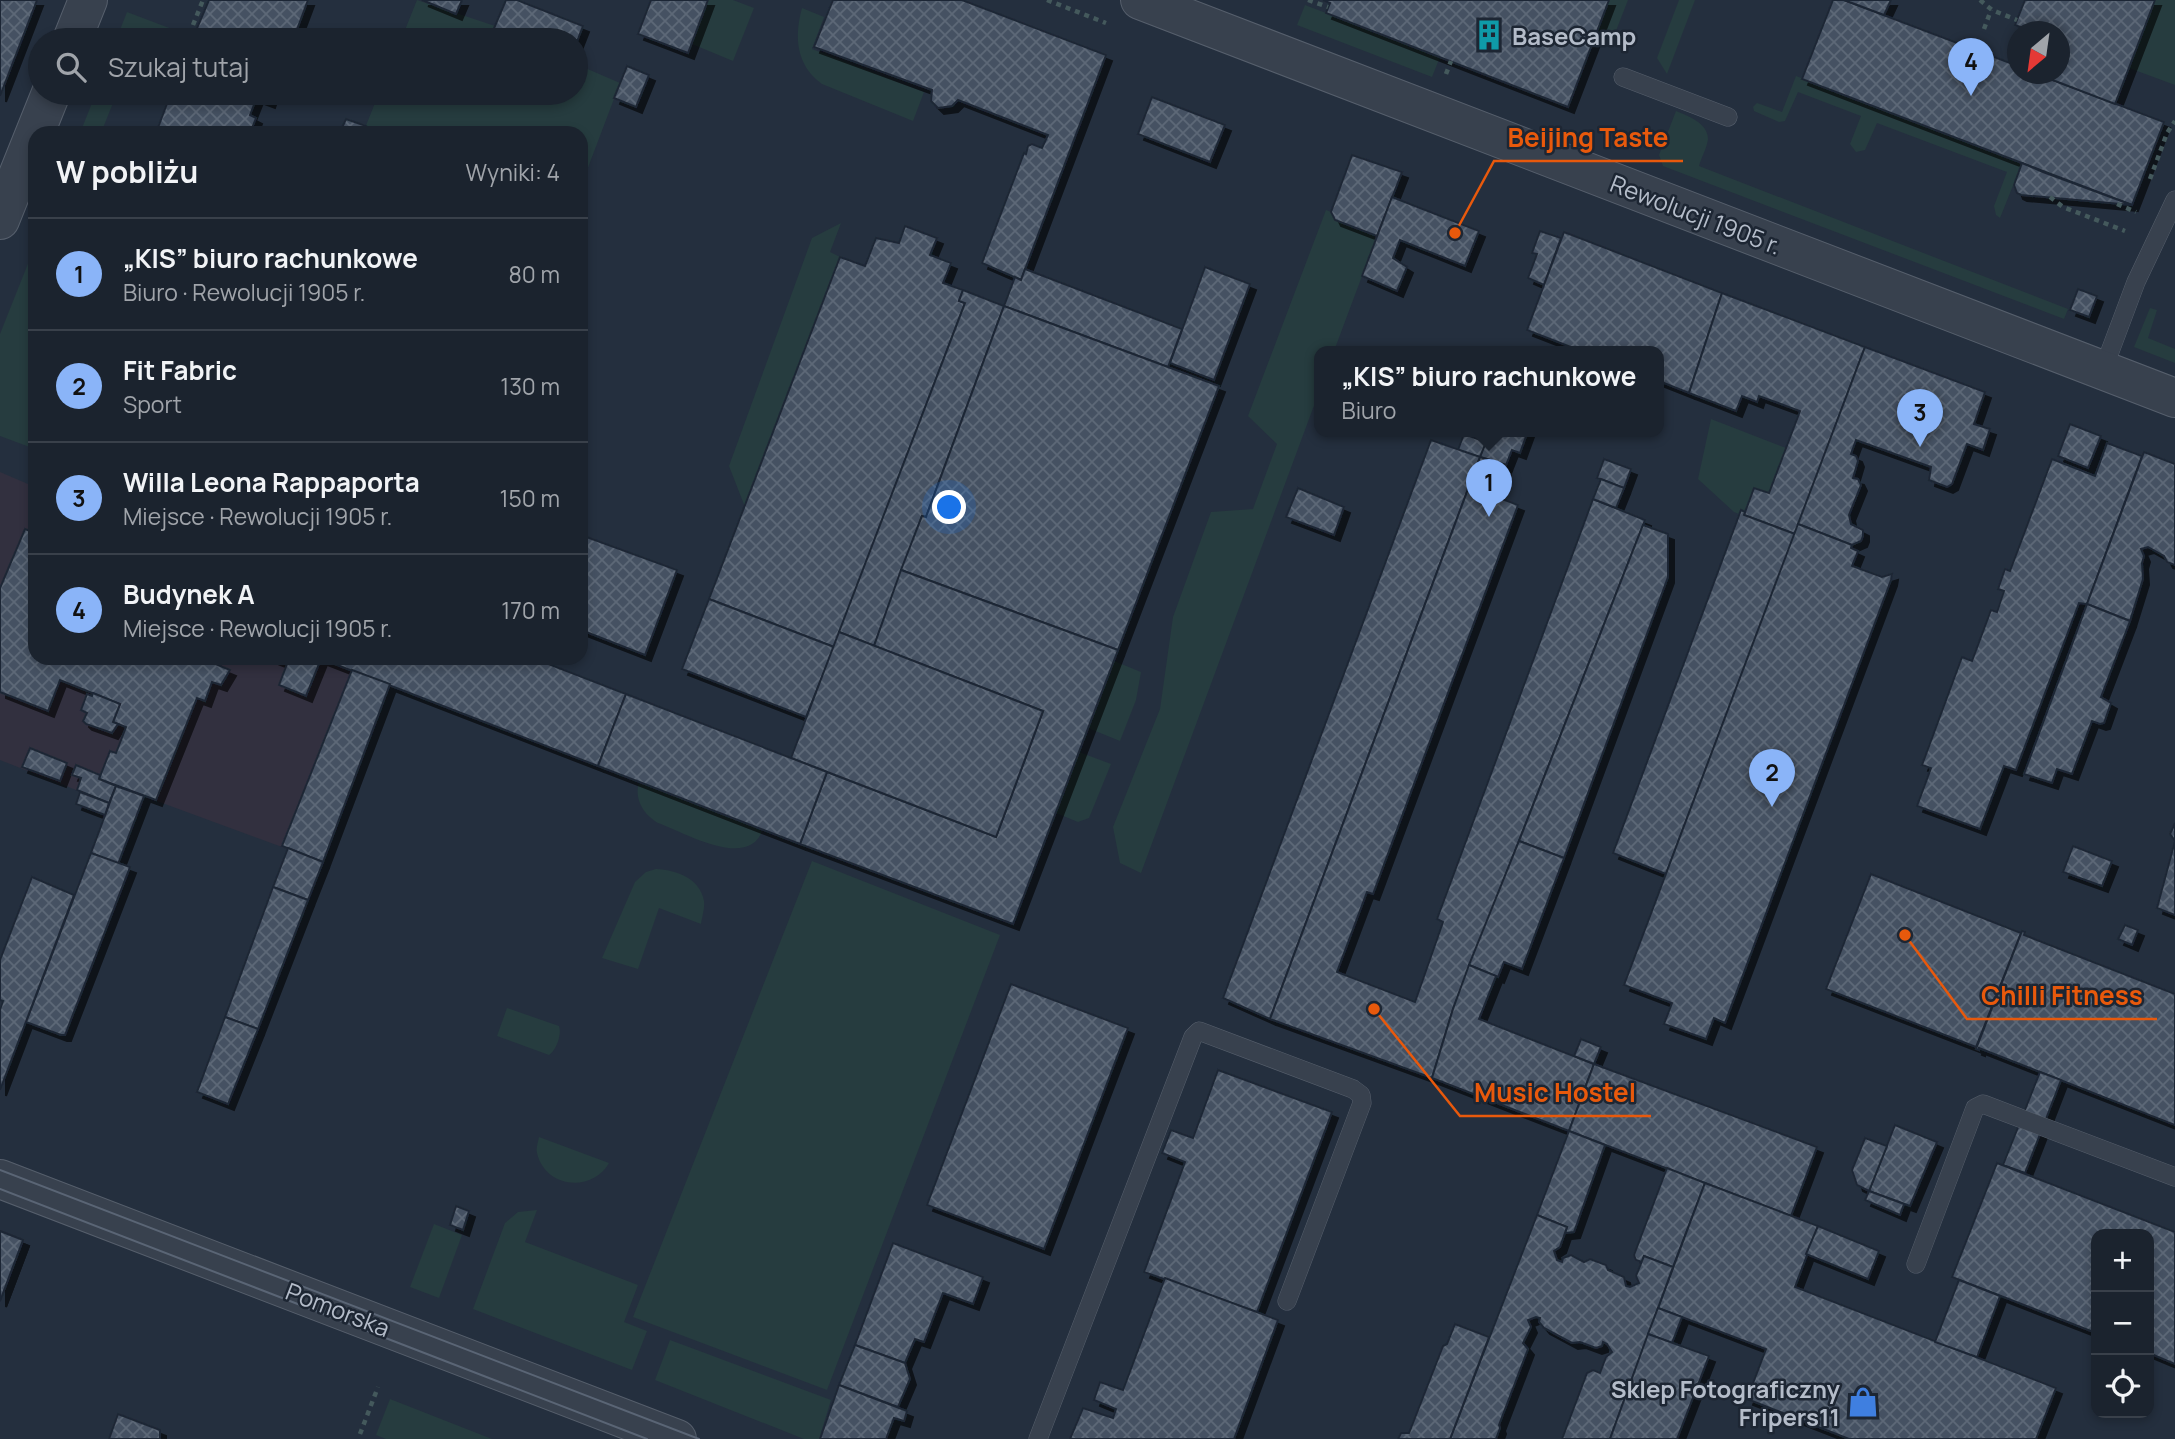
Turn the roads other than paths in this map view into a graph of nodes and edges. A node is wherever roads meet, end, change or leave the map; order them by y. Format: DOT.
graph roads {
  1 [pos="88,0"];
  2 [pos="1140,0"];
  3 [pos="77,28"];
  4 [pos="1623,77"];
  5 [pos="46,105"];
  6 [pos="1728,117"];
  7 [pos="38,126"];
  8 [pos="28,150"];
  9 [pos="2175,200"];
  10 [pos="0,220"];
  11 [pos="2103,370"];
  12 [pos="2175,398"];
  13 [pos="2175,1177"];
  14 [pos="0,1179"];
  15 [pos="1916,1264"];
  16 [pos="1287,1301"];
  17 [pos="677,1439"];
  18 [pos="1038,1439"];
  1 -- 3 [label="street"];
  2 -- 11 [label="street, Rewolucji 1905 r."];
  4 -- 6 [label="lane"];
  5 -- 7 [label="street"];
  8 -- 10 [label="street"];
  9 -- 11 [label="lane"];
  11 -- 12 [label="street, Rewolucji 1905 r."];
  13 -- 15 [label="lane"];
  14 -- 17 [label="street, Pomorska"];
  16 -- 18 [label="lane"];
}
